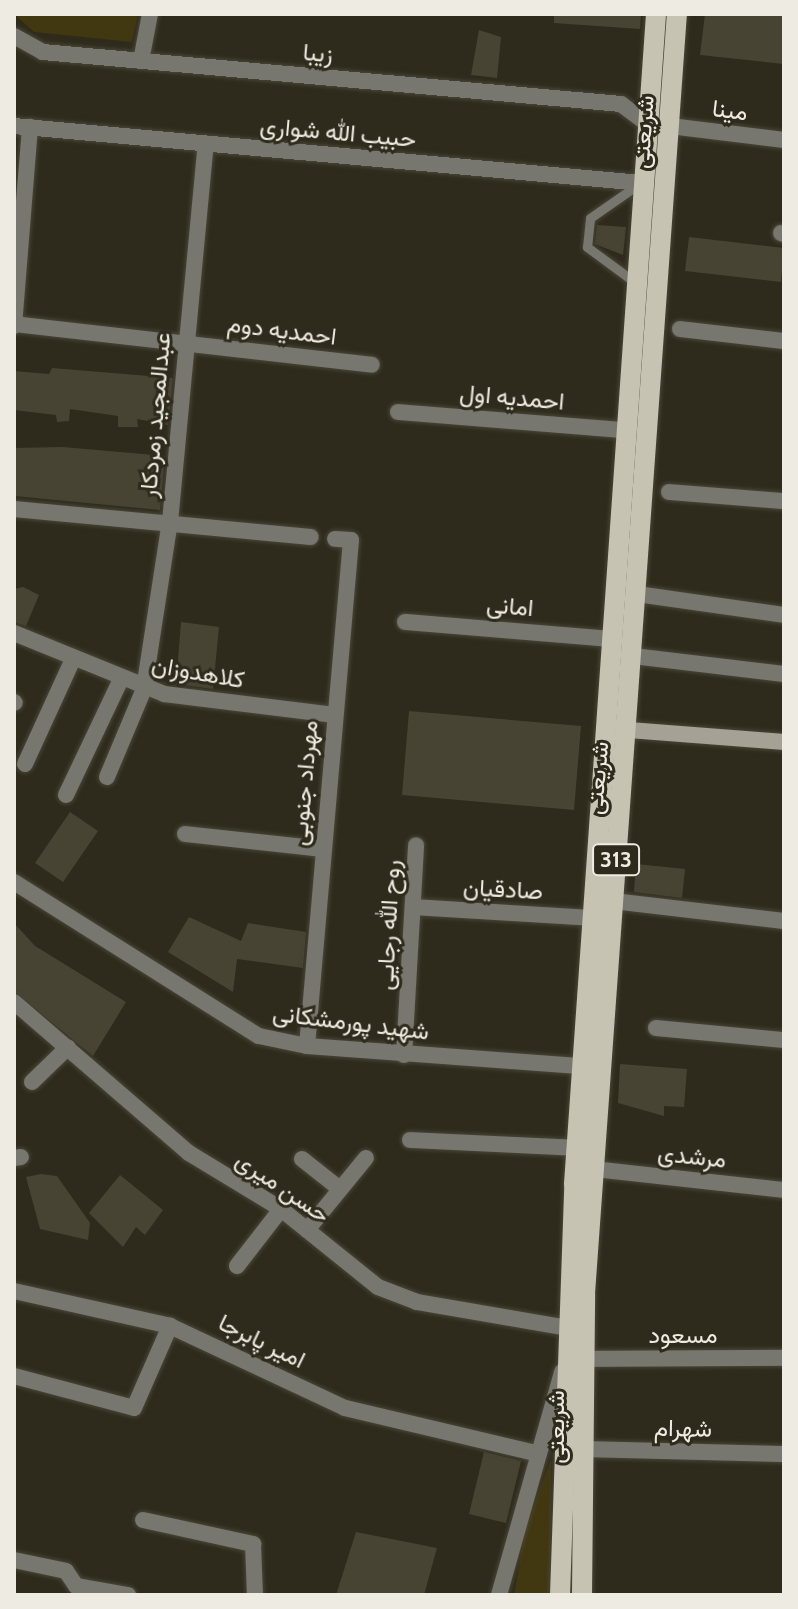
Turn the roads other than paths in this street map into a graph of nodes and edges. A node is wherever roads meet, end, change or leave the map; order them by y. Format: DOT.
graph roads {
  1 [pos="150,14"];
  2 [pos="656,14"];
  3 [pos="677,14"];
  4 [pos="14,36"];
  5 [pos="141,61"];
  6 [pos="648,124"];
  7 [pos="670,126"];
  8 [pos="22,127"];
  9 [pos="784,140"];
  10 [pos="206,144"];
  11 [pos="20,182"];
  12 [pos="642,183"];
  13 [pos="18,226"];
  14 [pos="636,283"];
  15 [pos="14,317"];
  16 [pos="680,329"];
  17 [pos="784,341"];
  18 [pos="185,342"];
  19 [pos="372,365"];
  20 [pos="398,412"];
  21 [pos="623,430"];
  22 [pos="669,492"];
  23 [pos="784,501"];
  24 [pos="14,509"];
  25 [pos="618,518"];
  26 [pos="642,521"];
  27 [pos="170,522"];
  28 [pos="311,537"];
  29 [pos="335,539"];
  30 [pos="637,594"];
  31 [pos="784,615"];
  32 [pos="405,622"];
  33 [pos="16,639"];
  34 [pos="612,639"];
  35 [pos="633,656"];
  36 [pos="73,659"];
  37 [pos="784,674"];
  38 [pos="121,679"];
  39 [pos="144,689"];
  40 [pos="335,715"];
  41 [pos="620,723"];
  42 [pos="784,742"];
  43 [pos="25,764"];
  44 [pos="107,777"];
  45 [pos="66,795"];
  46 [pos="185,834"];
  47 [pos="416,845"];
  48 [pos="322,849"];
  49 [pos="14,882"];
  50 [pos="613,901"];
  51 [pos="413,907"];
  52 [pos="591,918"];
  53 [pos="784,921"];
  54 [pos="14,1002"];
  55 [pos="656,1028"];
  56 [pos="784,1040"];
  57 [pos="307,1046"];
  58 [pos="68,1047"];
  59 [pos="404,1055"];
  60 [pos="582,1066"];
  61 [pos="32,1082"];
  62 [pos="410,1140"];
  63 [pos="577,1148"];
  64 [pos="366,1158"];
  65 [pos="302,1159"];
  66 [pos="594,1169"];
  67 [pos="340,1189"];
  68 [pos="784,1190"];
  69 [pos="281,1209"];
  70 [pos="307,1230"];
  71 [pos="237,1266"];
  72 [pos="14,1291"];
  73 [pos="170,1326"];
  74 [pos="567,1328"];
  75 [pos="784,1358"];
  76 [pos="571,1360"];
  77 [pos="14,1376"];
  78 [pos="581,1449"];
  79 [pos="539,1454"];
  80 [pos="784,1454"];
  81 [pos="143,1520"];
  82 [pos="14,1560"];
  83 [pos="76,1590"];
  84 [pos="128,1595"];
  85 [pos="255,1595"];
  86 [pos="499,1595"];
  87 [pos="560,1595"];
  88 [pos="582,1595"];
  1 -- 5 [label="street"];
  2 -- 6 [label="main road, 313"];
  3 -- 7 [label="main road, شریعتی / 313"];
  4 -- 5 [label="street, زیبا"];
  5 -- 6 [label="street, زیبا"];
  6 -- 12 [label="main road, 313"];
  7 -- 9 [label="street, مینا"];
  7 -- 26 [label="main road, شریعتی / 313"];
  8 -- 10 [label="street, حبیب الله شواری"];
  8 -- 11 [label="street"];
  10 -- 12 [label="street, حبیب الله شواری"];
  10 -- 18 [label="street, عبدالمجید زمردکار"];
  11 -- 13 [label="street"];
  12 -- 14 [label="main road, شریعتی / 313"];
  12 -- 14 [label="lane"];
  13 -- 15 [label="street"];
  14 -- 21 [label="main road, شریعتی / 313"];
  15 -- 18 [label="street, احمدیه دوم"];
  16 -- 17 [label="street"];
  18 -- 19 [label="street, احمدیه دوم"];
  18 -- 27 [label="street, عبدالمجید زمردکار"];
  20 -- 21 [label="street, احمدیه اول"];
  21 -- 25 [label="main road, شریعتی / 313"];
  22 -- 23 [label="street"];
  24 -- 27 [label="street"];
  25 -- 26 [label="main road"];
  25 -- 34 [label="main road, شریعتی / 313"];
  26 -- 30 [label="main road, شریعتی / 313"];
  27 -- 28 [label="street"];
  27 -- 39 [label="street, عبدالمجید زمردکار"];
  29 -- 40 [label="street, مهرداد جنوبی"];
  30 -- 31 [label="street"];
  30 -- 35 [label="main road, شریعتی / 313"];
  32 -- 34 [label="street, امانی"];
  33 -- 36 [label="street, کلاهدوزان"];
  34 -- 41 [label="main road, شریعتی / 313"];
  35 -- 37 [label="street"];
  35 -- 41 [label="main road, شریعتی / 313"];
  36 -- 38 [label="street, کلاهدوزان"];
  36 -- 43 [label="street"];
  38 -- 39 [label="street, کلاهدوزان"];
  38 -- 45 [label="street"];
  39 -- 40 [label="street, کلاهدوزان"];
  39 -- 44 [label="street, عبدالمجید زمردکار"];
  40 -- 48 [label="street, مهرداد جنوبی"];
  41 -- 42 [label="main road"];
  41 -- 50 [label="main road, شریعتی / 313"];
  41 -- 52 [label="main road, شریعتی / 313"];
  46 -- 48 [label="street"];
  47 -- 51 [label="street, روح الله رجایی"];
  48 -- 57 [label="street, مهرداد جنوبی"];
  49 -- 57 [label="street, شهید پورمشکانی"];
  50 -- 53 [label="street"];
  50 -- 66 [label="main road, شریعتی / 313"];
  51 -- 52 [label="street, صادقیان"];
  51 -- 59 [label="street, روح الله رجایی"];
  52 -- 60 [label="main road, شریعتی / 313"];
  54 -- 58 [label="street, حسن میری"];
  55 -- 56 [label="street"];
  57 -- 59 [label="street, شهید پورمشکانی"];
  58 -- 61 [label="street"];
  58 -- 69 [label="street, حسن میری"];
  59 -- 60 [label="street, شهید پورمشکانی"];
  60 -- 63 [label="main road, شریعتی / 313"];
  62 -- 63 [label="street"];
  63 -- 74 [label="main road, شریعتی / 313"];
  64 -- 67 [label="street"];
  65 -- 67 [label="street"];
  66 -- 68 [label="street, مرشدی"];
  66 -- 76 [label="main road, شریعتی / 313"];
  67 -- 70 [label="street"];
  69 -- 70 [label="street, حسن میری"];
  69 -- 71 [label="street"];
  70 -- 74 [label="street, حسن میری"];
  72 -- 73 [label="street, امیر پابرجا"];
  73 -- 77 [label="street"];
  73 -- 79 [label="street, امیر پابرجا"];
  74 -- 76 [label="main road, شریعتی / 313"];
  75 -- 76 [label="street, مسعود"];
  76 -- 78 [label="main road, شریعتی / 313"];
  76 -- 79 [label="street"];
  76 -- 87 [label="main road, شریعتی / 313"];
  78 -- 80 [label="street, شهرام"];
  78 -- 88 [label="main road, شریعتی / 313"];
  79 -- 86 [label="street"];
  81 -- 85 [label="street"];
  82 -- 83 [label="street"];
  83 -- 84 [label="street"];
}
